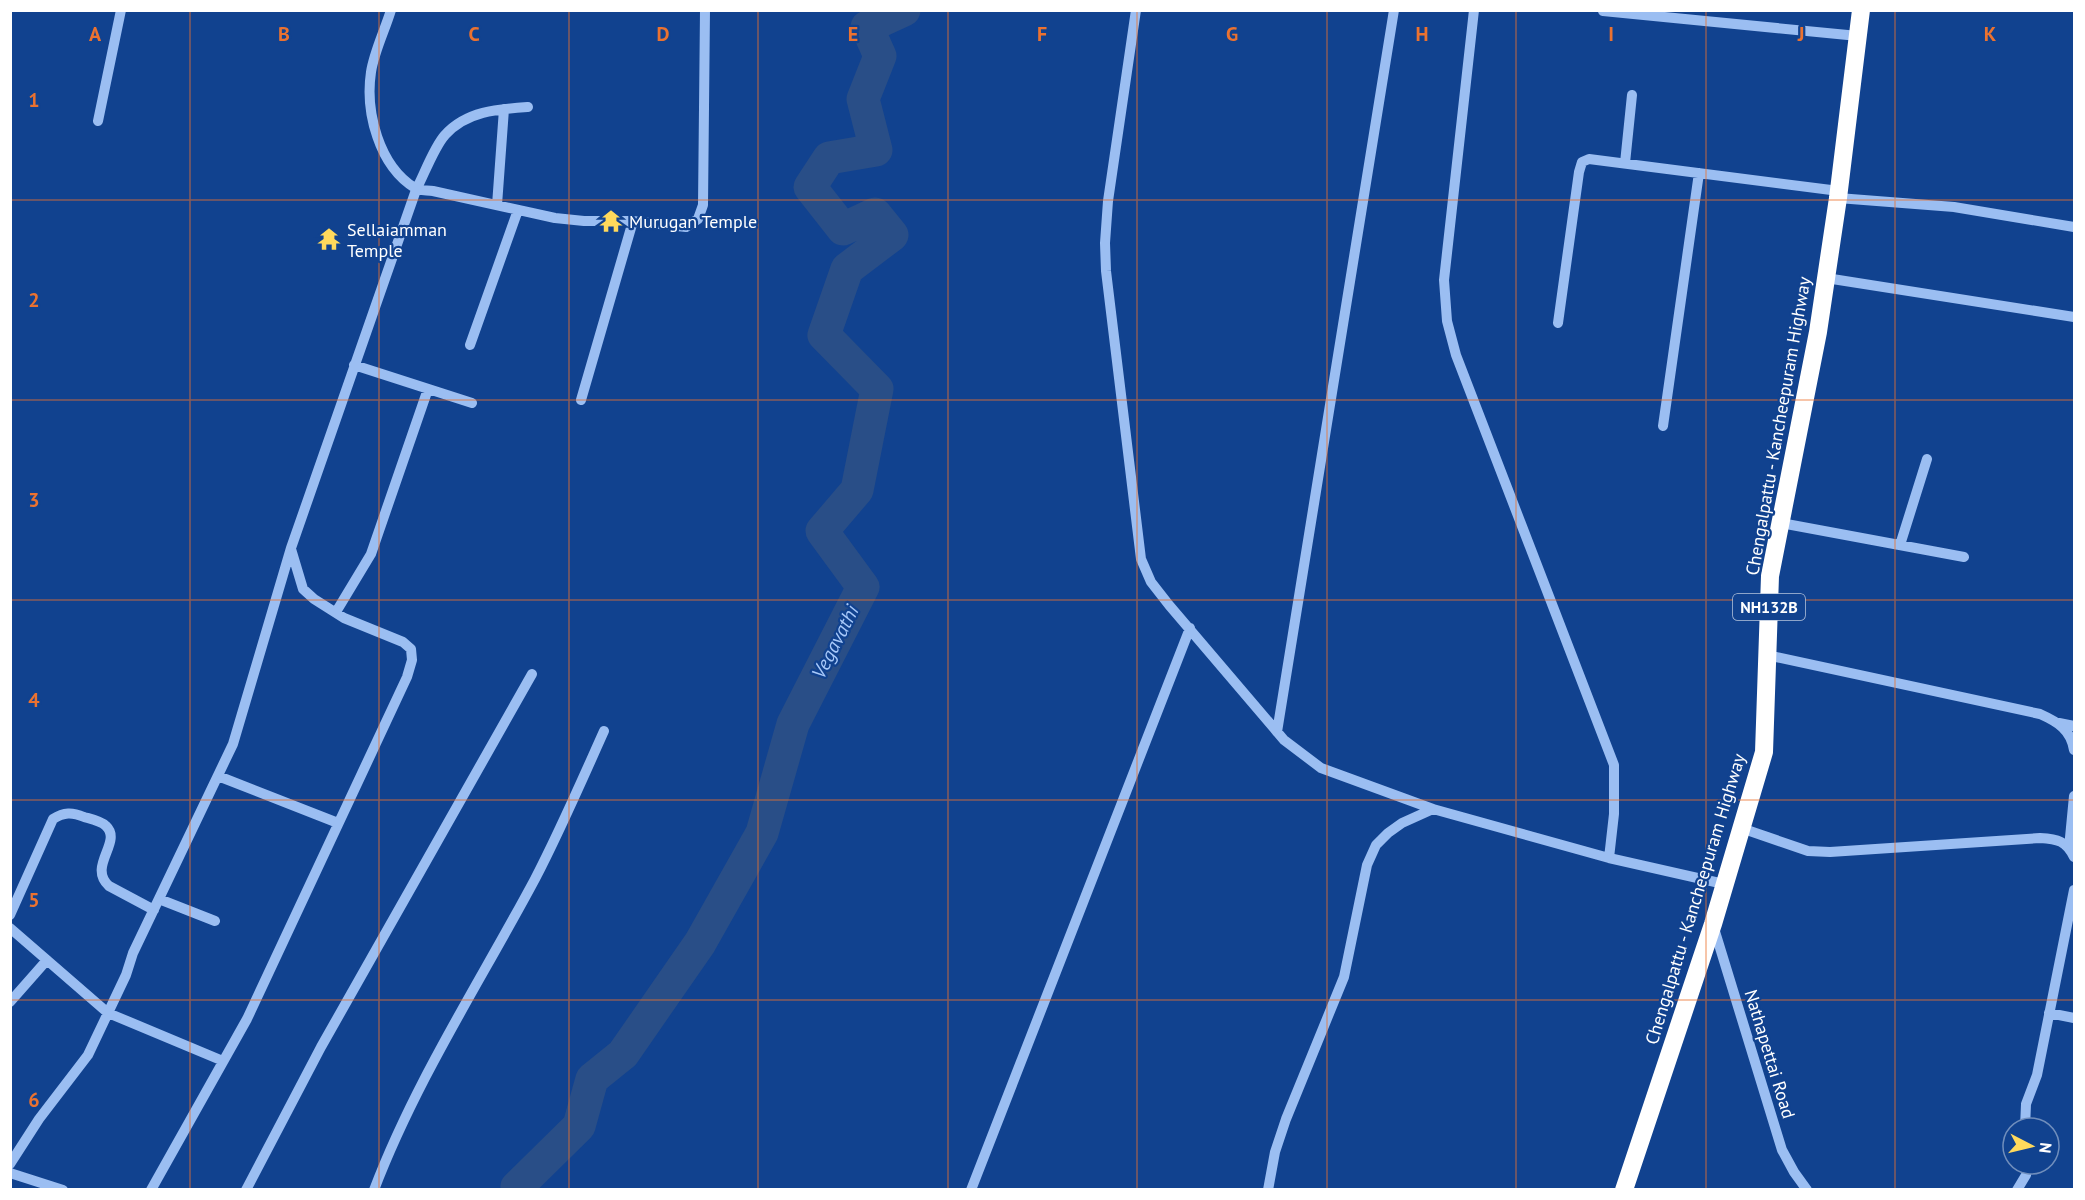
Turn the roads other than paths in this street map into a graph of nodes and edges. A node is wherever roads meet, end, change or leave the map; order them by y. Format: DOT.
graph roads {
  1 [pos="121,10"];
  2 [pos="391,10"];
  3 [pos="705,10"];
  4 [pos="1136,10"];
  5 [pos="1394,10"];
  6 [pos="1474,10"];
  7 [pos="1861,10"];
  8 [pos="1603,11"];
  9 [pos="1858,36"];
  10 [pos="1632,96"];
  11 [pos="528,107"];
  12 [pos="504,109"];
  13 [pos="98,121"];
  14 [pos="1625,163"];
  15 [pos="1699,173"];
  16 [pos="416,190"];
  17 [pos="1839,194"];
  18 [pos="497,205"];
  19 [pos="518,210"];
  20 [pos="633,221"];
  21 [pos="2074,226"];
  22 [pos="1826,278"];
  23 [pos="2074,317"];
  24 [pos="1558,323"];
  25 [pos="470,345"];
  26 [pos="354,365"];
  27 [pos="428,389"];
  28 [pos="581,400"];
  29 [pos="472,403"];
  30 [pos="1663,426"];
  31 [pos="1927,459"];
  32 [pos="1781,523"];
  33 [pos="1900,545"];
  34 [pos="291,548"];
  35 [pos="1964,557"];
  36 [pos="336,612"];
  37 [pos="1190,628"];
  38 [pos="1767,655"];
  39 [pos="532,674"];
  40 [pos="2059,723"];
  41 [pos="2074,726"];
  42 [pos="604,731"];
  43 [pos="1277,732"];
  44 [pos="2074,750"];
  45 [pos="218,776"];
  46 [pos="2074,796"];
  47 [pos="1433,809"];
  48 [pos="338,823"];
  49 [pos="1741,828"];
  50 [pos="2072,853"];
  51 [pos="1609,858"];
  52 [pos="1724,884"];
  53 [pos="2074,891"];
  54 [pos="159,899"];
  55 [pos="154,910"];
  56 [pos="10,915"];
  57 [pos="215,921"];
  58 [pos="1713,924"];
  59 [pos="10,928"];
  60 [pos="47,960"];
  61 [pos="10,1002"];
  62 [pos="108,1013"];
  63 [pos="2049,1013"];
  64 [pos="2074,1018"];
  65 [pos="223,1061"];
  66 [pos="2026,1116"];
  67 [pos="10,1164"];
  68 [pos="10,1173"];
  69 [pos="2026,1176"];
  70 [pos="63,1190"];
  71 [pos="151,1190"];
  72 [pos="246,1190"];
  73 [pos="374,1190"];
  74 [pos="971,1190"];
  75 [pos="1268,1190"];
  76 [pos="1624,1190"];
  77 [pos="1807,1190"];
  78 [pos="2017,1190"];
  1 -- 13 [label="street"];
  2 -- 16 [label="street"];
  3 -- 20 [label="street"];
  4 -- 37 [label="street"];
  5 -- 43 [label="street"];
  6 -- 51 [label="street"];
  7 -- 9 [label="highway, Chengalpattu - Kancheepuram Highway / NH132B"];
  8 -- 9 [label="street"];
  9 -- 17 [label="highway, Chengalpattu - Kancheepuram Highway / NH132B"];
  10 -- 14 [label="street"];
  11 -- 12 [label="street"];
  12 -- 16 [label="street"];
  12 -- 18 [label="street"];
  14 -- 15 [label="street"];
  14 -- 24 [label="street"];
  15 -- 17 [label="street"];
  15 -- 30 [label="street"];
  16 -- 18 [label="street"];
  16 -- 26 [label="street"];
  17 -- 21 [label="street"];
  17 -- 22 [label="highway, Chengalpattu - Kancheepuram Highway / NH132B"];
  18 -- 19 [label="street"];
  19 -- 20 [label="street"];
  19 -- 25 [label="street"];
  20 -- 28 [label="street"];
  22 -- 23 [label="street"];
  22 -- 32 [label="highway, Chengalpattu - Kancheepuram Highway / NH132B"];
  26 -- 27 [label="street"];
  26 -- 34 [label="street"];
  27 -- 29 [label="street"];
  27 -- 36 [label="street"];
  31 -- 33 [label="street"];
  32 -- 33 [label="street"];
  32 -- 38 [label="highway, Chengalpattu - Kancheepuram Highway / NH132B"];
  33 -- 35 [label="street"];
  34 -- 36 [label="street"];
  34 -- 45 [label="street"];
  36 -- 48 [label="street"];
  37 -- 43 [label="street"];
  37 -- 74 [label="street"];
  38 -- 40 [label="street"];
  38 -- 49 [label="highway, Chengalpattu - Kancheepuram Highway / NH132B"];
  39 -- 72 [label="street"];
  40 -- 41 [label="street"];
  40 -- 44 [label="street"];
  42 -- 73 [label="street"];
  43 -- 47 [label="street"];
  45 -- 48 [label="street"];
  45 -- 54 [label="street"];
  46 -- 50 [label="street"];
  47 -- 51 [label="street"];
  47 -- 75 [label="street"];
  48 -- 65 [label="street"];
  49 -- 50 [label="street"];
  49 -- 52 [label="highway, Chengalpattu - Kancheepuram Highway / NH132B"];
  51 -- 52 [label="street"];
  52 -- 58 [label="highway, Chengalpattu - Kancheepuram Highway / NH132B"];
  53 -- 63 [label="street"];
  54 -- 55 [label="street"];
  54 -- 57 [label="street"];
  55 -- 56 [label="street"];
  55 -- 62 [label="street"];
  58 -- 76 [label="highway, Chengalpattu - Kancheepuram Highway / NH132B"];
  58 -- 77 [label="street, Nathapettai Road"];
  59 -- 60 [label="street"];
  60 -- 61 [label="street"];
  60 -- 62 [label="street"];
  62 -- 65 [label="street"];
  62 -- 67 [label="street"];
  63 -- 64 [label="street"];
  63 -- 66 [label="street"];
  65 -- 71 [label="street"];
  68 -- 70 [label="street"];
  69 -- 78 [label="street"];
}
